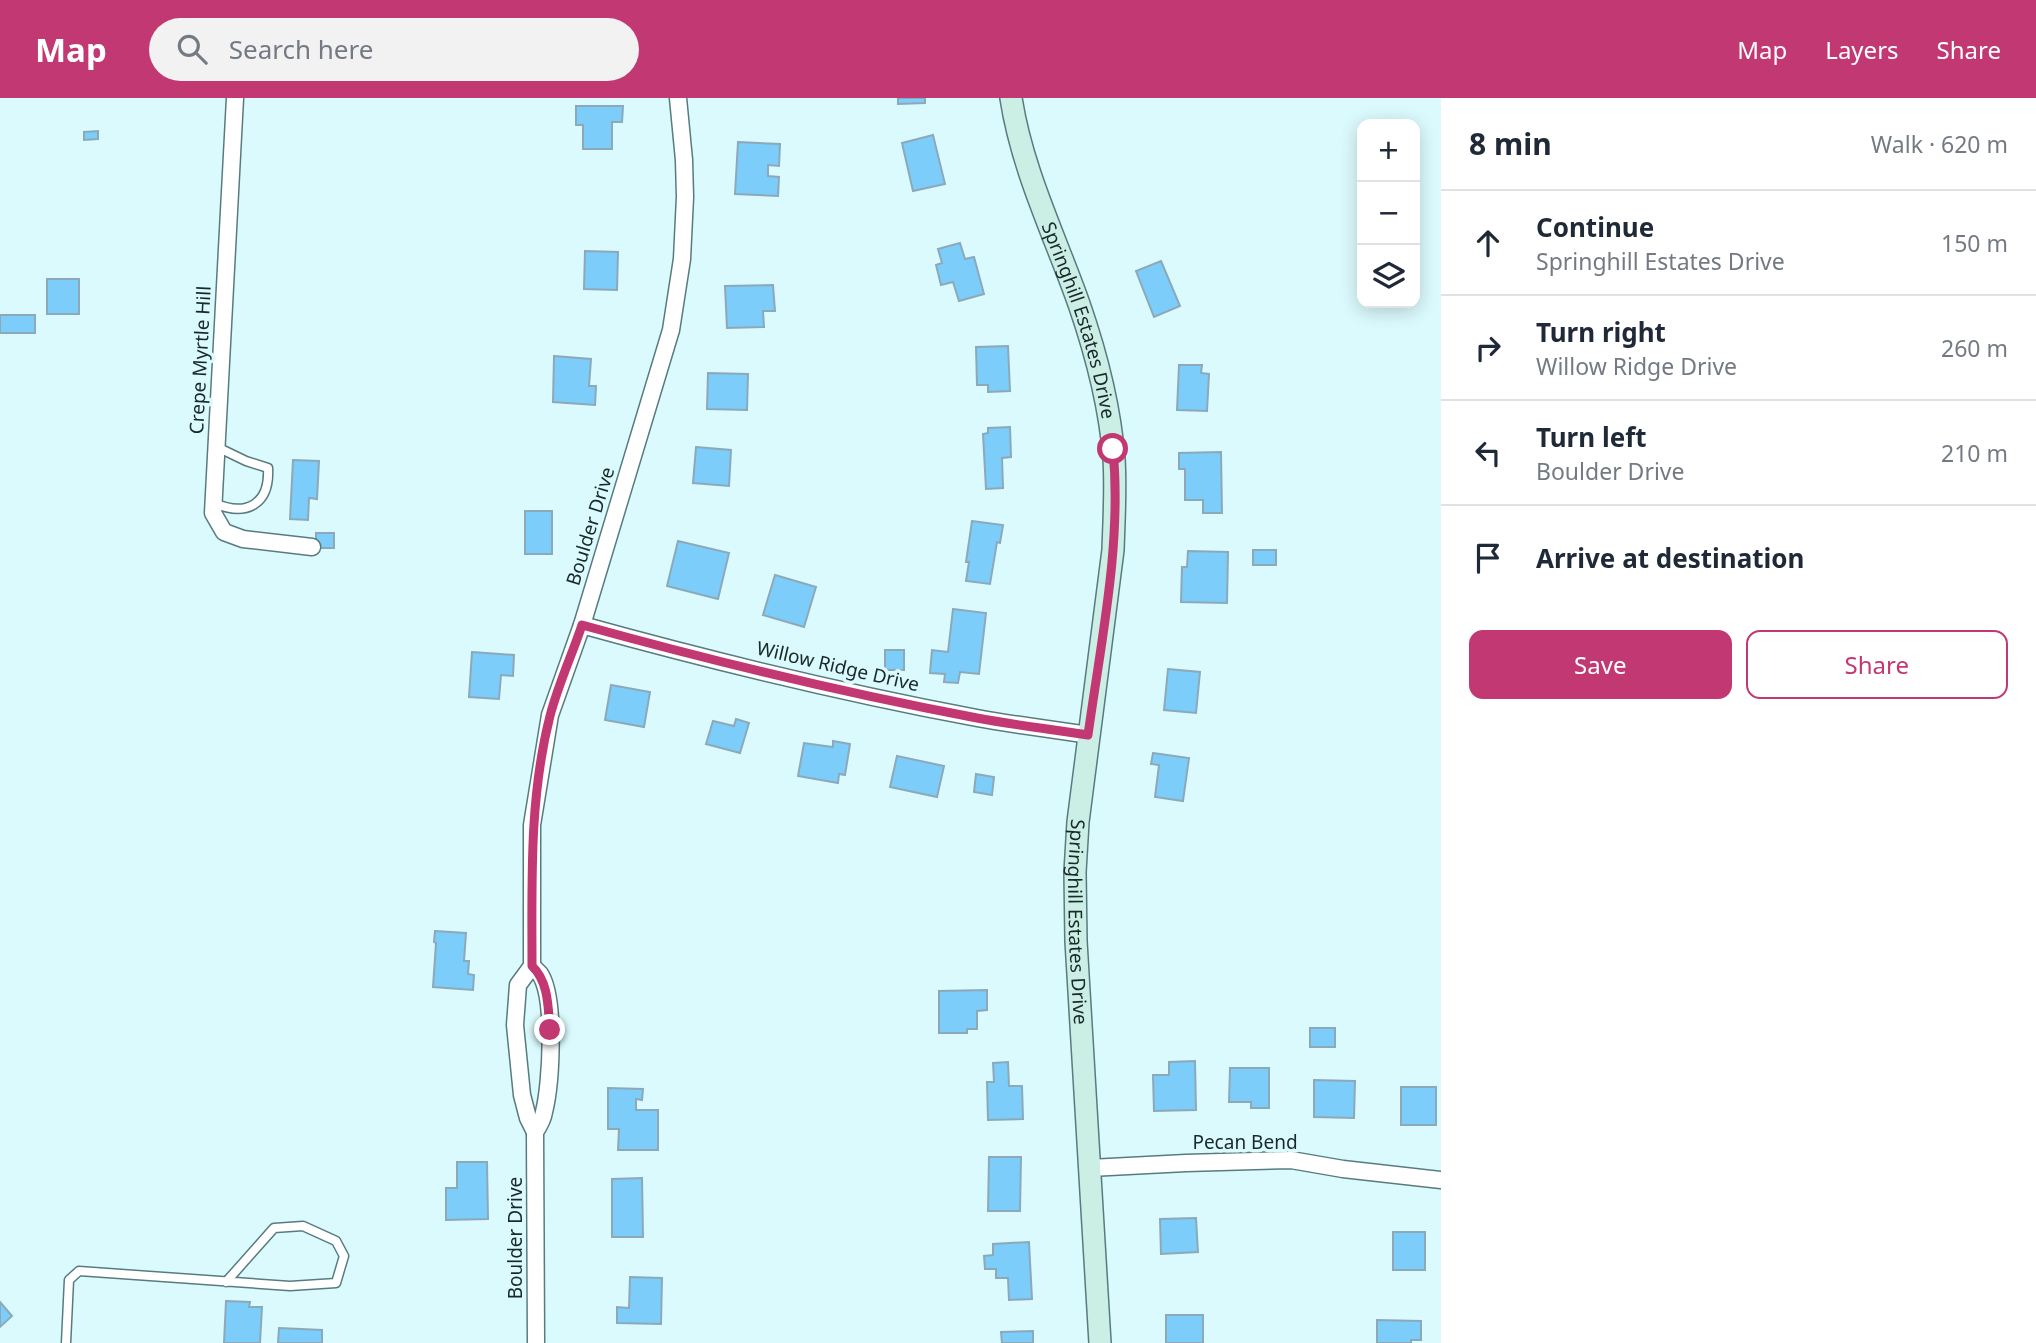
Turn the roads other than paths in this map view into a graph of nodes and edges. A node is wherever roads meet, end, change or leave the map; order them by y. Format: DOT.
graph roads {
  1 [pos="235,98"];
  2 [pos="678,98"];
  3 [pos="1011,98"];
  4 [pos="217,447"];
  5 [pos="214,503"];
  6 [pos="312,547"];
  7 [pos="582,625"];
  8 [pos="1088,735"];
  9 [pos="532,966"];
  10 [pos="536,1132"];
  11 [pos="1090,1168"];
  12 [pos="1441,1181"];
  13 [pos="226,1282"];
  14 [pos="66,1343"];
  15 [pos="536,1343"];
  16 [pos="1100,1343"];
  1 -- 4 [label="street, Crepe Myrtle Hill"];
  2 -- 7 [label="street, Boulder Drive"];
  3 -- 8 [label="street, Springhill Estates Drive"];
  4 -- 5 [label="street, Crepe Myrtle Hill"];
  4 -- 5 [label="lane"];
  5 -- 6 [label="street, Crepe Myrtle Hill"];
  7 -- 8 [label="street, Willow Ridge Drive"];
  7 -- 9 [label="street, Boulder Drive"];
  8 -- 11 [label="street, Springhill Estates Drive"];
  9 -- 10 [label="street, Boulder Drive"];
  9 -- 10 [label="street, Boulder Drive"];
  10 -- 15 [label="street, Boulder Drive"];
  11 -- 12 [label="street, Pecan Bend"];
  11 -- 16 [label="street, Springhill Estates Drive"];
  13 -- 13 [label="lane"];
  13 -- 14 [label="lane"];
}
